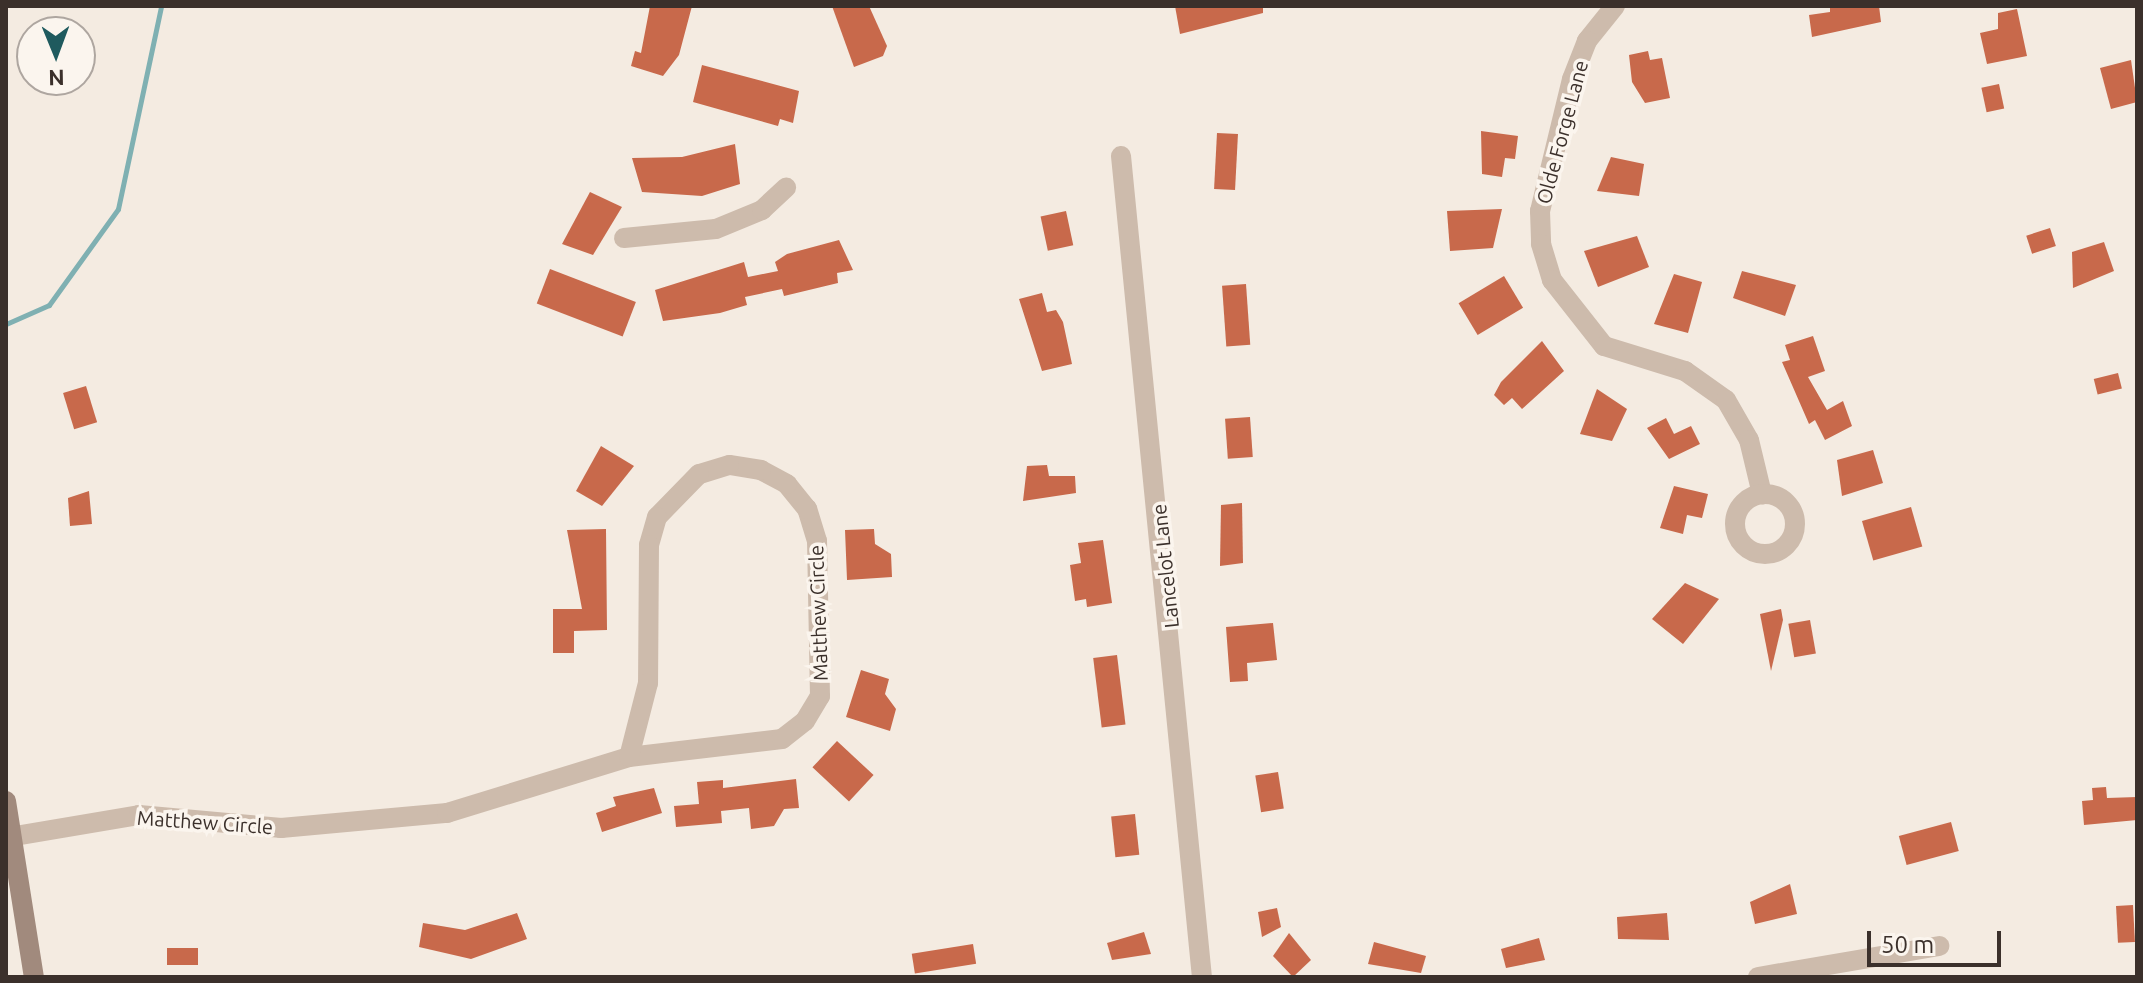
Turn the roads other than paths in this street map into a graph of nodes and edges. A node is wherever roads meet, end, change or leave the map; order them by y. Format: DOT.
graph roads {
  1 [pos="1615,6"];
  2 [pos="1121,156"];
  3 [pos="786,188"];
  4 [pos="624,238"];
  5 [pos="1762,494"];
  6 [pos="629,757"];
  7 [pos="6,801"];
  8 [pos="15,836"];
  9 [pos="1939,946"];
  10 [pos="34,977"];
  11 [pos="1202,977"];
  12 [pos="1758,977"];
  1 -- 5 [label="street, Olde Forge Lane"];
  2 -- 11 [label="street, Lancelot Lane"];
  3 -- 4 [label="street"];
  6 -- 6 [label="street, Matthew Circle"];
  6 -- 8 [label="street, Matthew Circle"];
  7 -- 8 [label="main road"];
  8 -- 10 [label="main road"];
  9 -- 12 [label="street"];
}
